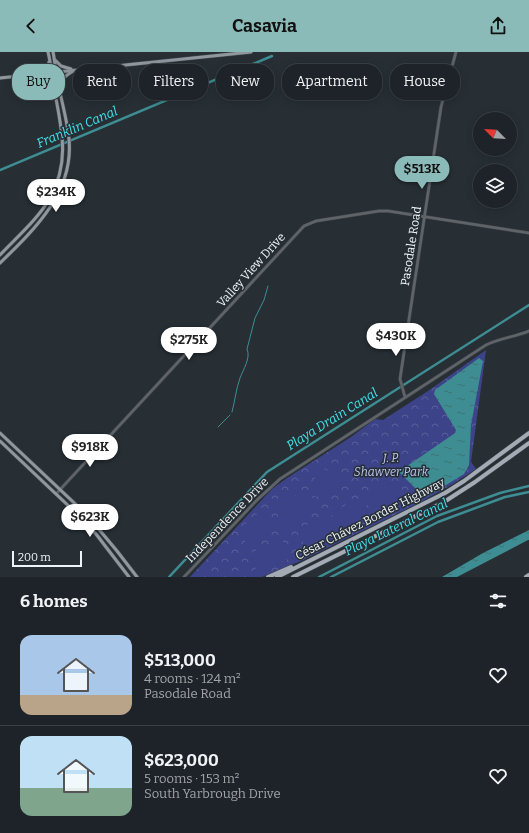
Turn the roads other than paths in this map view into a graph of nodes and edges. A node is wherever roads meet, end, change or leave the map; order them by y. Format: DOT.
graph roads {
  1 [pos="48,52"];
  2 [pos="53,52"];
  3 [pos="251,52"];
  4 [pos="456,52"];
  5 [pos="50,60"];
  6 [pos="55,60"];
  7 [pos="49,64"];
  8 [pos="50,64"];
  9 [pos="55,64"];
  10 [pos="131,64"];
  11 [pos="73,70"];
  12 [pos="12,77"];
  13 [pos="0,78"];
  14 [pos="56,100"];
  15 [pos="61,100"];
  16 [pos="425,217"];
  17 [pos="529,233"];
  18 [pos="0,255"];
  19 [pos="0,263"];
  20 [pos="529,331"];
  21 [pos="405,397"];
  22 [pos="0,433"];
  23 [pos="529,433"];
  24 [pos="0,441"];
  25 [pos="529,443"];
  26 [pos="60,490"];
  27 [pos="56,494"];
  28 [pos="333,557"];
  29 [pos="306,562"];
  30 [pos="136,575"];
  31 [pos="529,575"];
  32 [pos="129,577"];
  33 [pos="184,577"];
  34 [pos="268,577"];
  35 [pos="277,577"];
  36 [pos="293,577"];
  37 [pos="299,577"];
  38 [pos="526,577"];
  1 -- 5 [label="main road"];
  2 -- 6 [label="main road"];
  3 -- 10 [label="main road"];
  4 -- 16 [label="street, Pasodale Road"];
  5 -- 7 [label="main road"];
  5 -- 8 [label="main road"];
  6 -- 9 [label="main road"];
  6 -- 11 [label="main road"];
  12 -- 13 [label="main road"];
  14 -- 18 [label="main road"];
  15 -- 19 [label="main road"];
  16 -- 17 [label="street, Valley View Drive"];
  16 -- 21 [label="street, Pasodale Road"];
  16 -- 26 [label="street, Valley View Drive"];
  20 -- 21 [label="street, Independence Drive"];
  21 -- 33 [label="street, Independence Drive"];
  22 -- 26 [label="main road"];
  23 -- 29 [label="highway, César Chávez Border Highway"];
  24 -- 27 [label="main road"];
  25 -- 28 [label="highway, César Chávez Border Highway"];
  26 -- 27 [label="street, Valley View Drive"];
  26 -- 30 [label="main road"];
  27 -- 32 [label="main road"];
  28 -- 36 [label="highway, César Chávez Border Highway"];
  28 -- 37 [label="highway"];
  29 -- 34 [label="highway"];
  29 -- 35 [label="highway, César Chávez Border Highway"];
  31 -- 38 [label="highway"];
}
